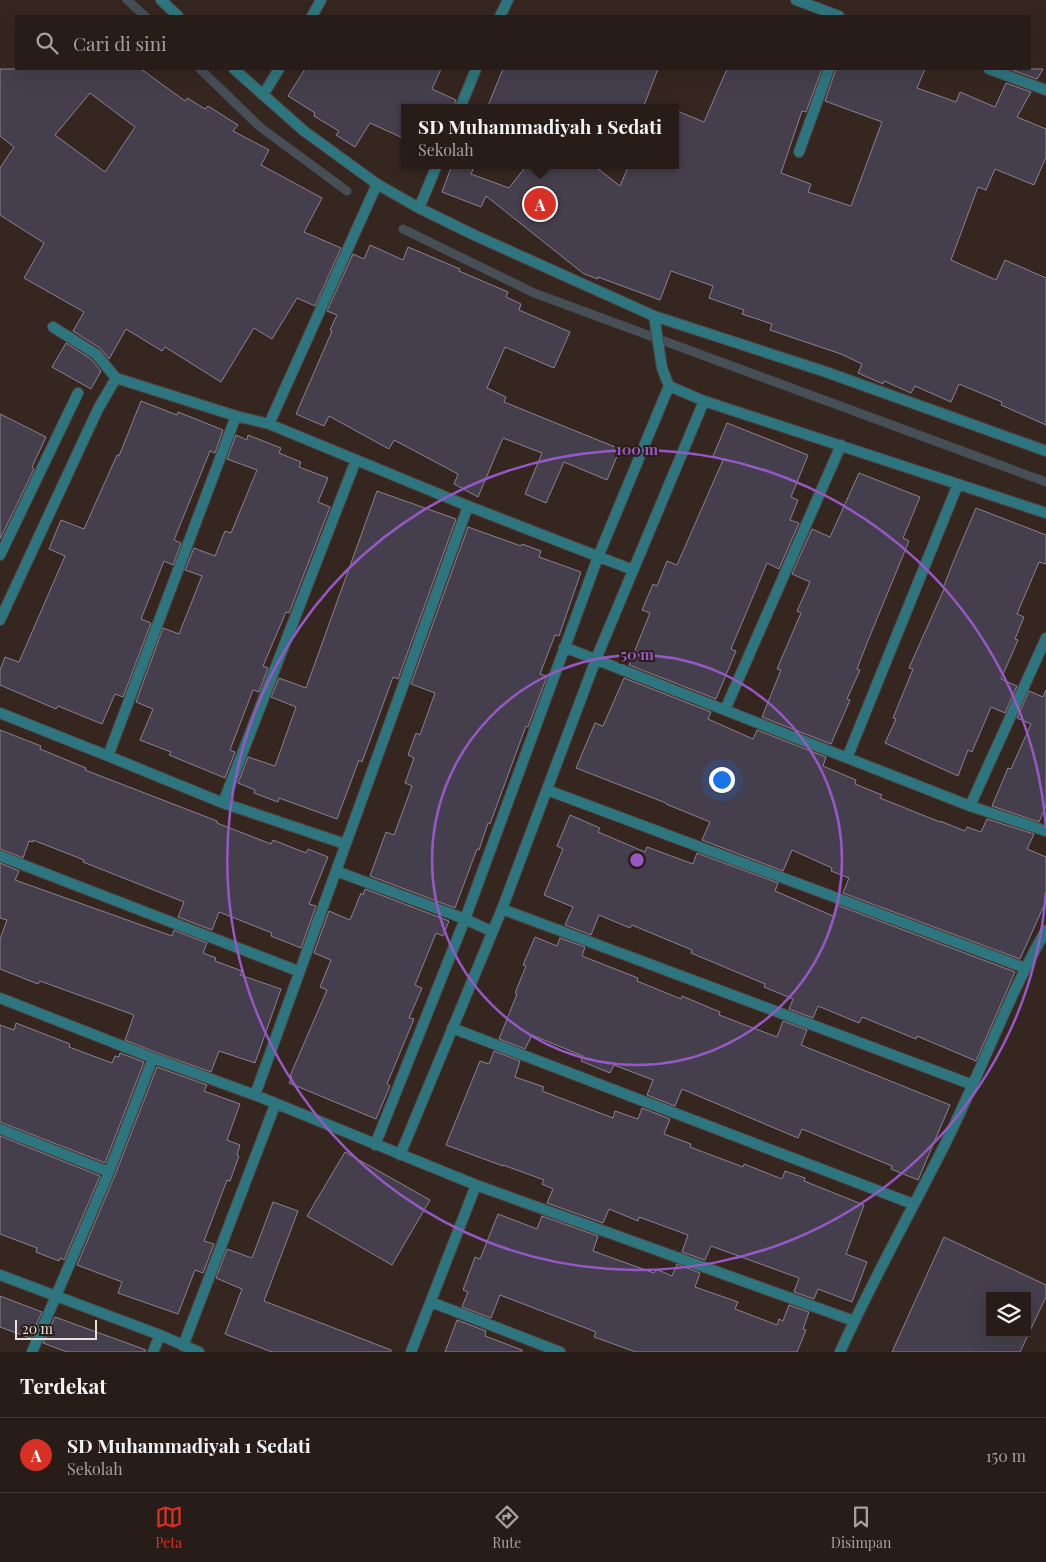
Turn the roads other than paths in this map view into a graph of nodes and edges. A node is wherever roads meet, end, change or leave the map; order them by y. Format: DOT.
graph roads {
  1 [pos="161,0"];
  2 [pos="321,0"];
  3 [pos="508,0"];
  4 [pos="796,0"];
  5 [pos="177,15"];
  6 [pos="313,15"];
  7 [pos="500,15"];
  8 [pos="836,15"];
  9 [pos="235,70"];
  10 [pos="279,70"];
  11 [pos="476,70"];
  12 [pos="829,70"];
  13 [pos="992,70"];
  14 [pos="1046,90"];
  15 [pos="263,95"];
  16 [pos="462,104"];
  17 [pos="799,152"];
  18 [pos="435,169"];
  19 [pos="378,184"];
  20 [pos="419,208"];
  21 [pos="654,316"];
  22 [pos="53,327"];
  23 [pos="116,378"];
  24 [pos="669,386"];
  25 [pos="78,393"];
  26 [pos="704,401"];
  27 [pos="236,416"];
  28 [pos="269,424"];
  29 [pos="841,445"];
  30 [pos="1046,451"];
  31 [pos="356,460"];
  32 [pos="958,484"];
  33 [pos="468,506"];
  34 [pos="1046,513"];
  35 [pos="0,555"];
  36 [pos="598,557"];
  37 [pos="633,570"];
  38 [pos="0,620"];
  39 [pos="1046,638"];
  40 [pos="564,646"];
  41 [pos="596,659"];
  42 [pos="725,710"];
  43 [pos="0,714"];
  44 [pos="108,756"];
  45 [pos="847,758"];
  46 [pos="547,790"];
  47 [pos="222,803"];
  48 [pos="970,806"];
  49 [pos="1046,831"];
  50 [pos="345,844"];
  51 [pos="0,856"];
  52 [pos="336,870"];
  53 [pos="502,909"];
  54 [pos="465,919"];
  55 [pos="1046,930"];
  56 [pos="491,932"];
  57 [pos="1024,968"];
  58 [pos="298,971"];
  59 [pos="0,998"];
  60 [pos="452,1028"];
  61 [pos="153,1058"];
  62 [pos="973,1085"];
  63 [pos="254,1095"];
  64 [pos="275,1104"];
  65 [pos="0,1129"];
  66 [pos="375,1144"];
  67 [pos="400,1155"];
  68 [pos="108,1172"];
  69 [pos="476,1185"];
  70 [pos="913,1204"];
  71 [pos="0,1275"];
  72 [pos="55,1296"];
  73 [pos="430,1302"];
  74 [pos="854,1321"];
  75 [pos="160,1335"];
  76 [pos="183,1346"];
  77 [pos="32,1352"];
  78 [pos="153,1352"];
  79 [pos="199,1352"];
  80 [pos="412,1352"];
  81 [pos="560,1352"];
  82 [pos="840,1352"];
  1 -- 5 [label="street"];
  2 -- 6 [label="street"];
  3 -- 7 [label="street"];
  4 -- 8 [label="street"];
  9 -- 15 [label="street"];
  10 -- 15 [label="street"];
  11 -- 16 [label="street"];
  12 -- 17 [label="street"];
  13 -- 14 [label="street"];
  15 -- 19 [label="street"];
  18 -- 20 [label="street"];
  19 -- 20 [label="street"];
  19 -- 28 [label="street"];
  20 -- 21 [label="street"];
  21 -- 24 [label="street"];
  21 -- 30 [label="street"];
  22 -- 23 [label="street"];
  23 -- 27 [label="street"];
  23 -- 38 [label="street"];
  24 -- 26 [label="street"];
  24 -- 36 [label="street"];
  25 -- 35 [label="street"];
  26 -- 29 [label="street"];
  26 -- 37 [label="street"];
  27 -- 28 [label="street"];
  27 -- 44 [label="street"];
  28 -- 31 [label="street"];
  29 -- 32 [label="street"];
  29 -- 42 [label="street"];
  31 -- 33 [label="street"];
  31 -- 47 [label="street"];
  32 -- 34 [label="street"];
  32 -- 45 [label="street"];
  33 -- 36 [label="street"];
  33 -- 50 [label="street"];
  36 -- 37 [label="street"];
  36 -- 40 [label="street"];
  37 -- 41 [label="street"];
  39 -- 48 [label="street"];
  40 -- 41 [label="street"];
  40 -- 54 [label="street"];
  41 -- 42 [label="street"];
  41 -- 46 [label="street"];
  42 -- 45 [label="street"];
  43 -- 44 [label="street"];
  44 -- 47 [label="street"];
  45 -- 48 [label="street"];
  46 -- 53 [label="street"];
  46 -- 57 [label="street"];
  47 -- 50 [label="street"];
  48 -- 49 [label="street"];
  50 -- 52 [label="street"];
  51 -- 58 [label="street"];
  52 -- 54 [label="street"];
  52 -- 58 [label="street"];
  53 -- 56 [label="street"];
  53 -- 62 [label="street"];
  54 -- 56 [label="street"];
  54 -- 66 [label="street"];
  55 -- 57 [label="street"];
  56 -- 60 [label="street"];
  57 -- 62 [label="street"];
  58 -- 63 [label="street"];
  59 -- 61 [label="street"];
  60 -- 67 [label="street"];
  60 -- 70 [label="street"];
  61 -- 63 [label="street"];
  61 -- 68 [label="street"];
  62 -- 70 [label="street"];
  63 -- 64 [label="street"];
  64 -- 66 [label="street"];
  64 -- 76 [label="street"];
  65 -- 68 [label="street"];
  66 -- 67 [label="street"];
  67 -- 69 [label="street"];
  68 -- 72 [label="street"];
  69 -- 73 [label="street"];
  69 -- 74 [label="street"];
  70 -- 74 [label="street"];
  71 -- 72 [label="street"];
  72 -- 75 [label="street"];
  72 -- 77 [label="street"];
  73 -- 80 [label="street"];
  73 -- 81 [label="street"];
  74 -- 82 [label="street"];
  75 -- 76 [label="street"];
  75 -- 78 [label="street"];
  76 -- 79 [label="street"];
}
